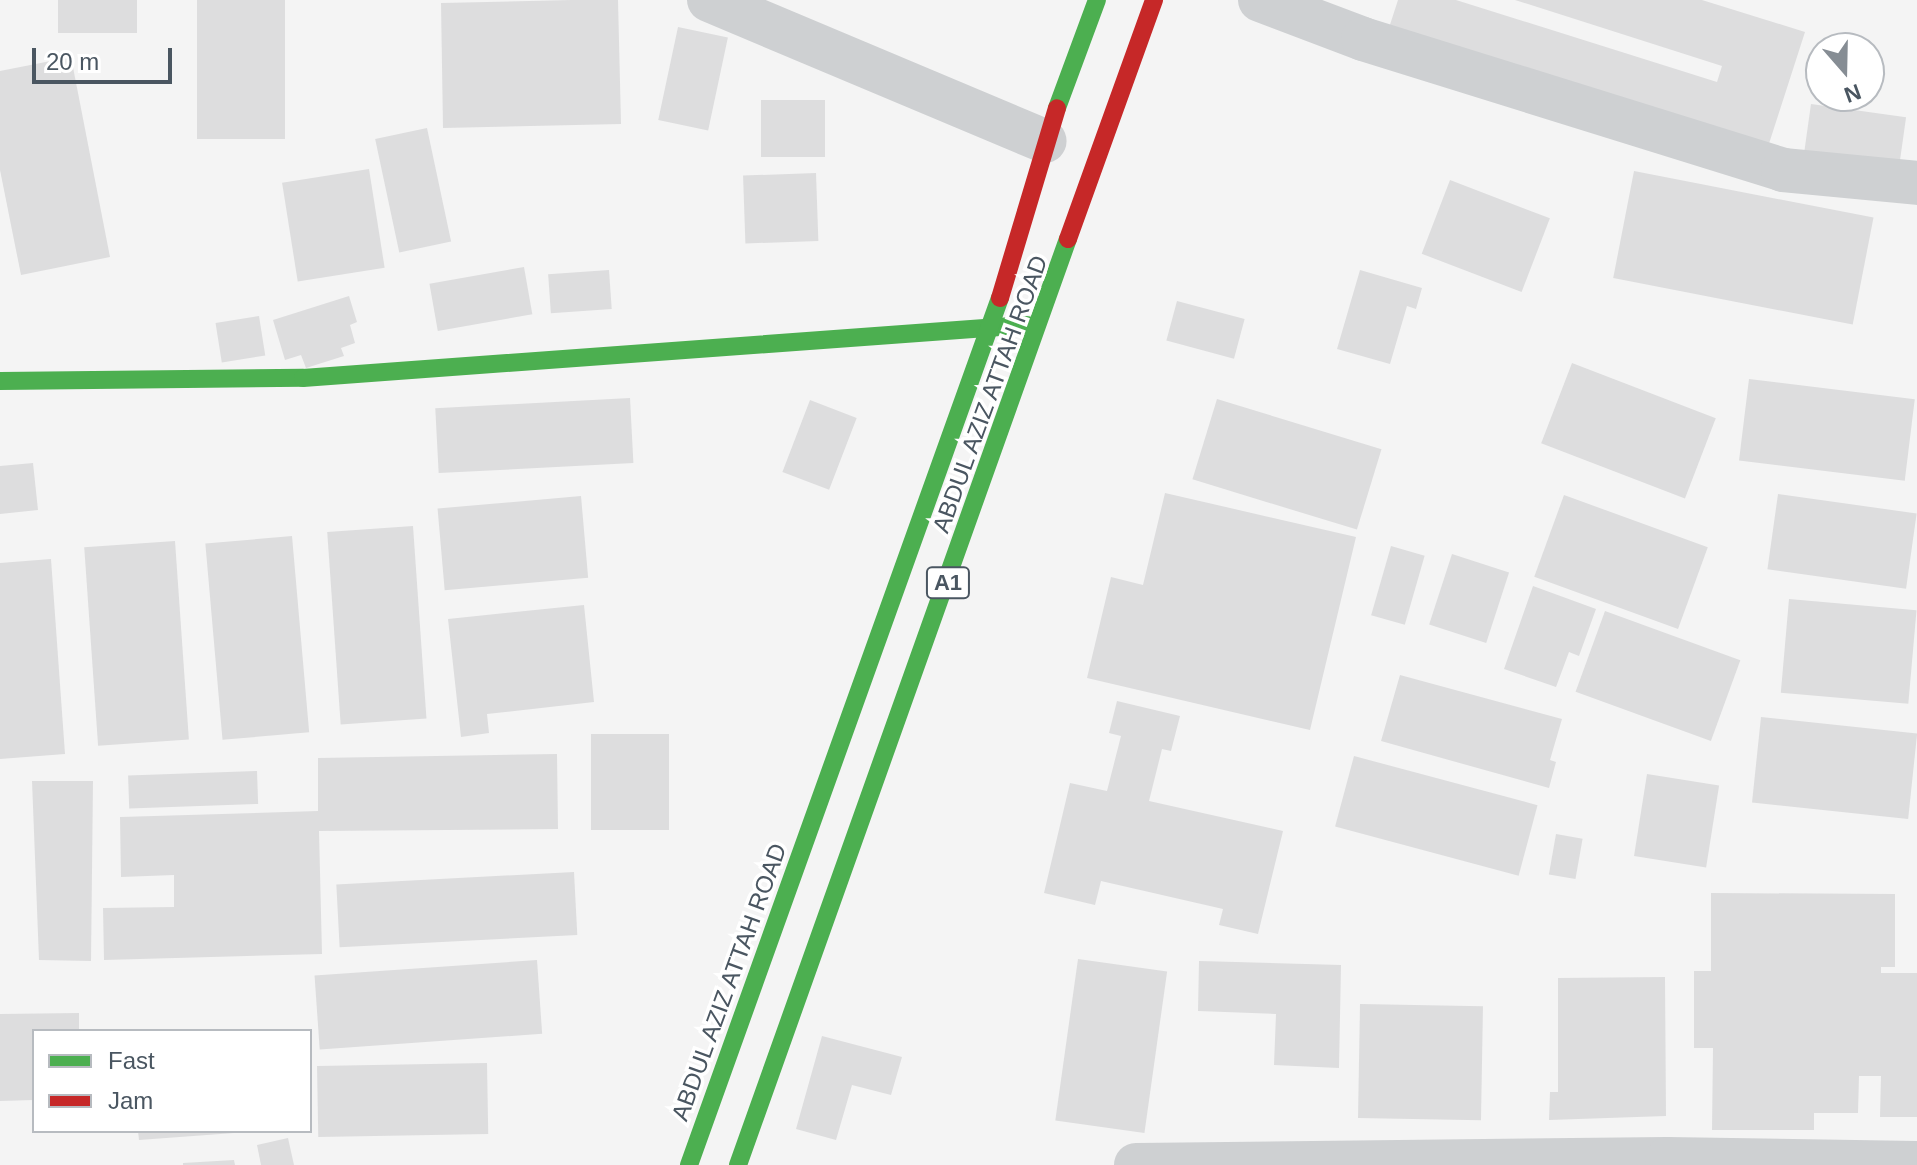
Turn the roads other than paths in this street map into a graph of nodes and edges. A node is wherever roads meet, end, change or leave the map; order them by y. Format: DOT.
graph roads {
  1 [pos="709,0"];
  2 [pos="1097,0"];
  3 [pos="1154,0"];
  4 [pos="1260,0"];
  5 [pos="1045,141"];
  6 [pos="1917,183"];
  7 [pos="992,325"];
  8 [pos="1041,325"];
  9 [pos="0,381"];
  10 [pos="1667,1162"];
  11 [pos="1917,1163"];
  12 [pos="689,1165"];
  13 [pos="738,1165"];
  14 [pos="1136,1165"];
  1 -- 5 [label="street"];
  2 -- 5 [label="main road, ABDUL AZIZ ATTAH ROAD / A1"];
  3 -- 8 [label="main road, ABDUL AZIZ ATTAH ROAD / A1"];
  4 -- 6 [label="street"];
  5 -- 7 [label="main road, ABDUL AZIZ ATTAH ROAD / A1"];
  7 -- 8 [label="main road"];
  7 -- 9 [label="main road"];
  7 -- 12 [label="main road, ABDUL AZIZ ATTAH ROAD / A1"];
  8 -- 13 [label="main road, ABDUL AZIZ ATTAH ROAD / A1"];
  10 -- 11 [label="street"];
  10 -- 14 [label="street"];
}
